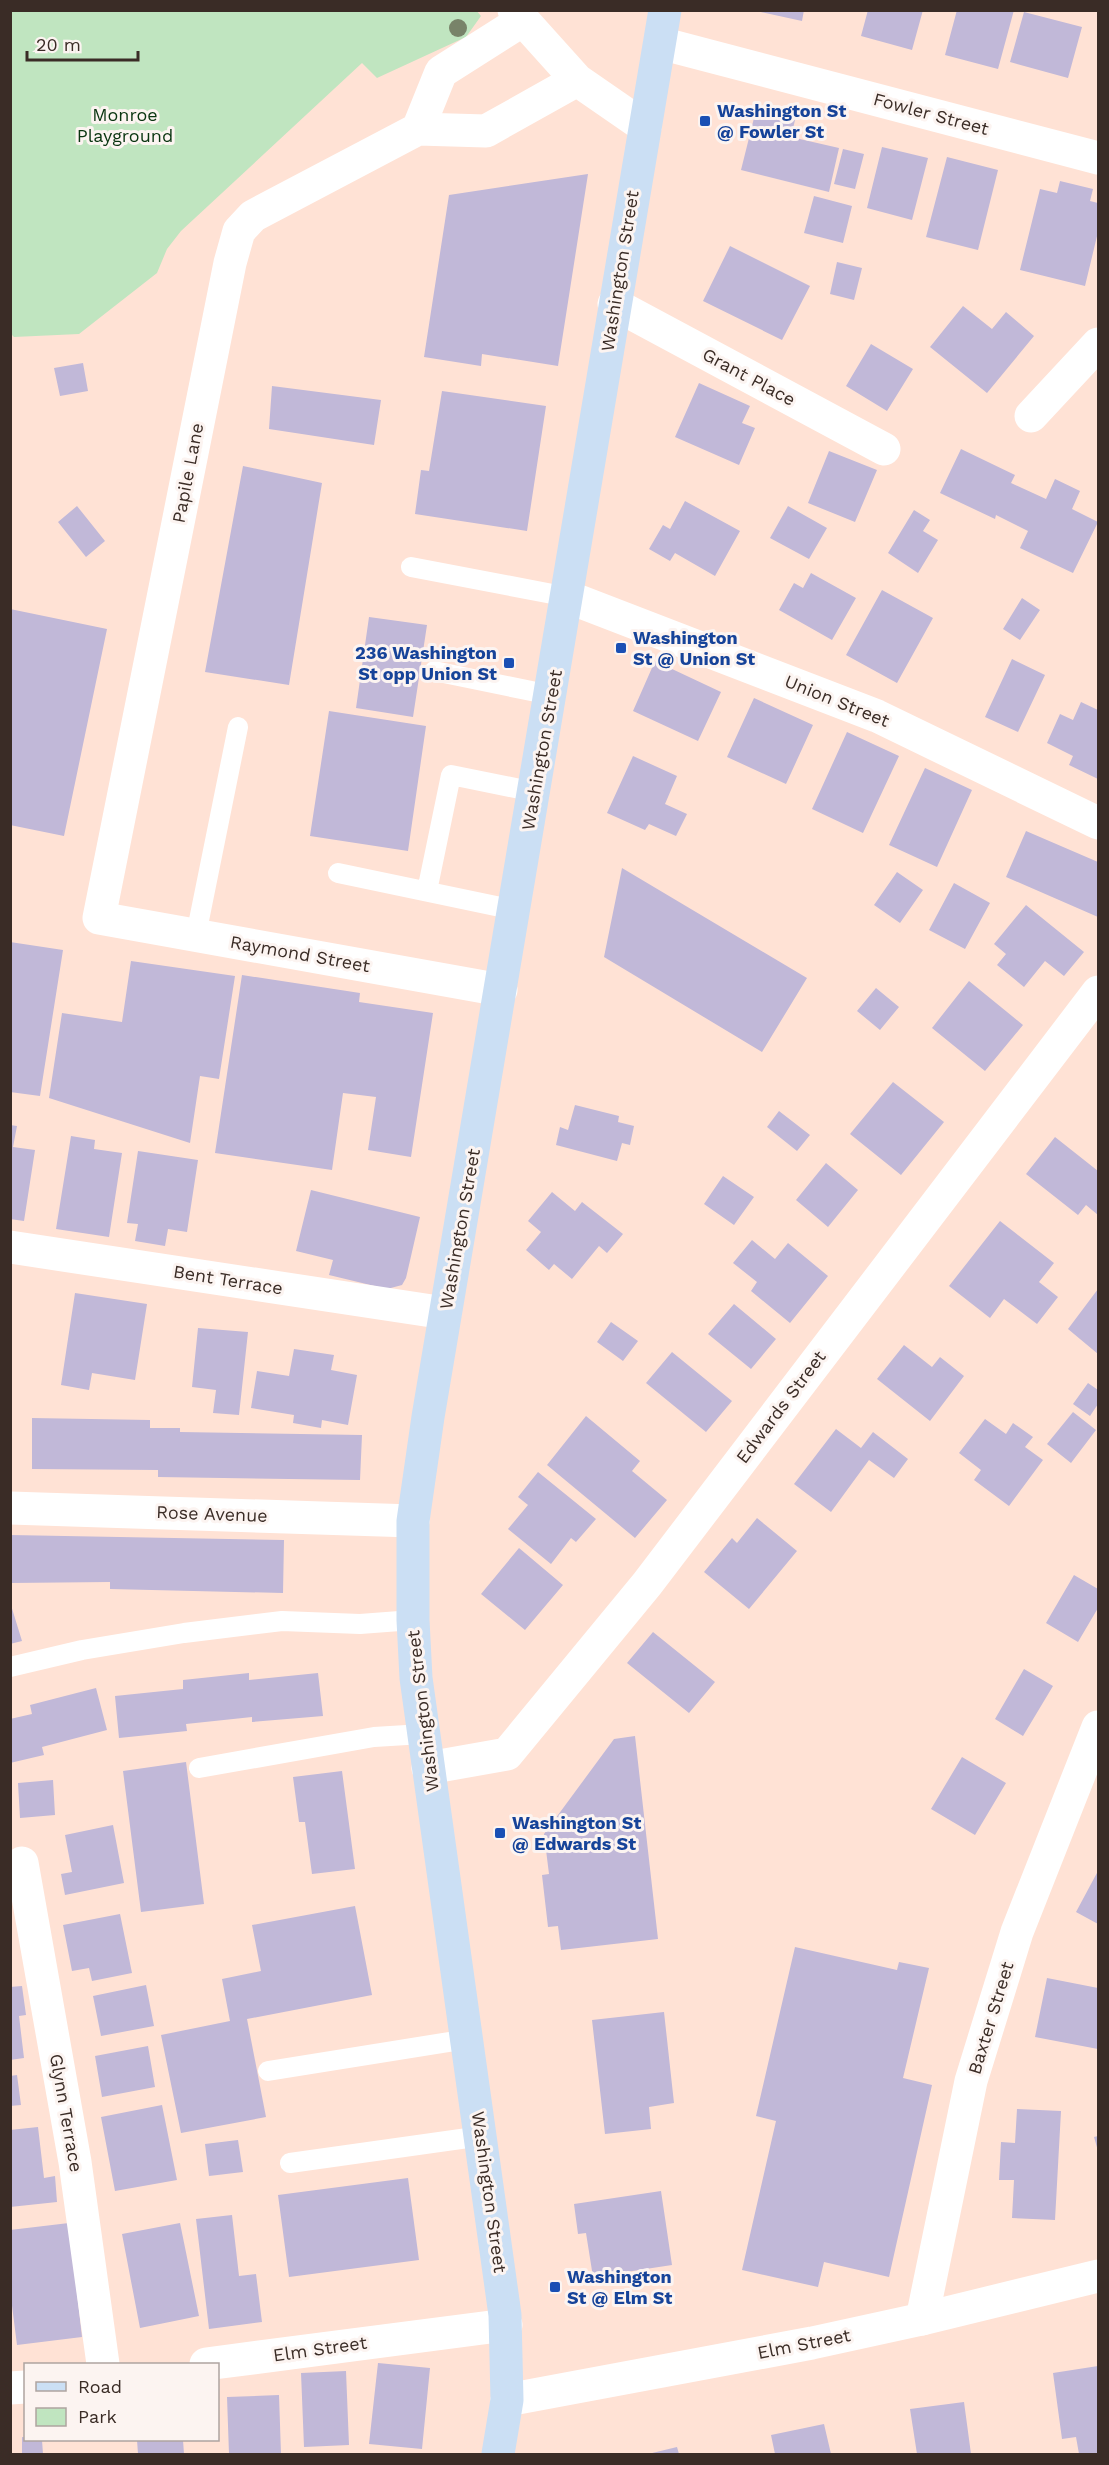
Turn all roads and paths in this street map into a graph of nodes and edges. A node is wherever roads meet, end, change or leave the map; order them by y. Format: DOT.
graph roads {
  1 [pos="665,10"];
  2 [pos="518,15"];
  3 [pos="660,43"];
  4 [pos="578,80"];
  5 [pos="645,128"];
  6 [pos="418,129"];
  7 [pos="1098,158"];
  8 [pos="615,304"];
  9 [pos="1098,344"];
  10 [pos="1031,416"];
  11 [pos="884,449"];
  12 [pos="411,567"];
  13 [pos="568,597"];
  14 [pos="434,671"];
  15 [pos="551,695"];
  16 [pos="238,727"];
  17 [pos="535,792"];
  18 [pos="1098,823"];
  19 [pos="338,873"];
  20 [pos="427,891"];
  21 [pos="515,910"];
  22 [pos="99,918"];
  23 [pos="196,935"];
  24 [pos="501,990"];
  25 [pos="1098,992"];
  26 [pos="10,1247"];
  27 [pos="445,1313"];
  28 [pos="10,1508"];
  29 [pos="413,1521"];
  30 [pos="412,1620"];
  31 [pos="10,1666"];
  32 [pos="1098,1727"];
  33 [pos="423,1734"];
  34 [pos="199,1767"];
  35 [pos="428,1768"];
  36 [pos="22,1863"];
  37 [pos="468,2039"];
  38 [pos="268,2071"];
  39 [pos="482,2136"];
  40 [pos="290,2163"];
  41 [pos="1098,2276"];
  42 [pos="922,2319"];
  43 [pos="506,2325"];
  44 [pos="103,2363"];
  45 [pos="214,2363"];
  46 [pos="507,2400"];
  47 [pos="498,2454"];
  1 -- 3 [label="main road, Washington Street"];
  2 -- 4 [label="street"];
  2 -- 6 [label="street"];
  3 -- 5 [label="main road, Washington Street"];
  3 -- 7 [label="street, Fowler Street"];
  4 -- 5 [label="street"];
  4 -- 6 [label="street, Papile Lane"];
  5 -- 8 [label="main road, Washington Street"];
  6 -- 22 [label="street, Papile Lane"];
  8 -- 11 [label="street, Grant Place"];
  8 -- 13 [label="main road, Washington Street"];
  9 -- 10 [label="street"];
  12 -- 13 [label="lane"];
  13 -- 15 [label="main road, Washington Street"];
  13 -- 18 [label="street, Union Street"];
  14 -- 15 [label="lane"];
  15 -- 17 [label="main road, Washington Street"];
  16 -- 23 [label="lane"];
  17 -- 20 [label="lane"];
  17 -- 21 [label="main road, Washington Street"];
  19 -- 20 [label="lane"];
  20 -- 21 [label="lane"];
  21 -- 24 [label="main road, Washington Street"];
  22 -- 23 [label="street, Raymond Street"];
  23 -- 24 [label="street, Raymond Street"];
  24 -- 27 [label="main road, Washington Street"];
  25 -- 35 [label="street, Edwards Street"];
  26 -- 27 [label="street, Bent Terrace"];
  27 -- 29 [label="main road, Washington Street"];
  28 -- 29 [label="street, Rose Avenue"];
  29 -- 30 [label="main road, Washington Street"];
  30 -- 31 [label="lane"];
  30 -- 33 [label="main road, Washington Street"];
  32 -- 42 [label="street, Baxter Street"];
  33 -- 34 [label="lane"];
  33 -- 35 [label="main road, Washington Street"];
  35 -- 37 [label="main road, Washington Street"];
  36 -- 44 [label="street, Glynn Terrace"];
  37 -- 38 [label="lane"];
  37 -- 39 [label="main road, Washington Street"];
  39 -- 40 [label="lane"];
  39 -- 43 [label="main road, Washington Street"];
  41 -- 42 [label="street, Elm Street"];
  42 -- 46 [label="street, Elm Street"];
  43 -- 45 [label="street, Elm Street"];
  43 -- 46 [label="main road, Washington Street"];
  46 -- 47 [label="main road, Washington Street"];
}
